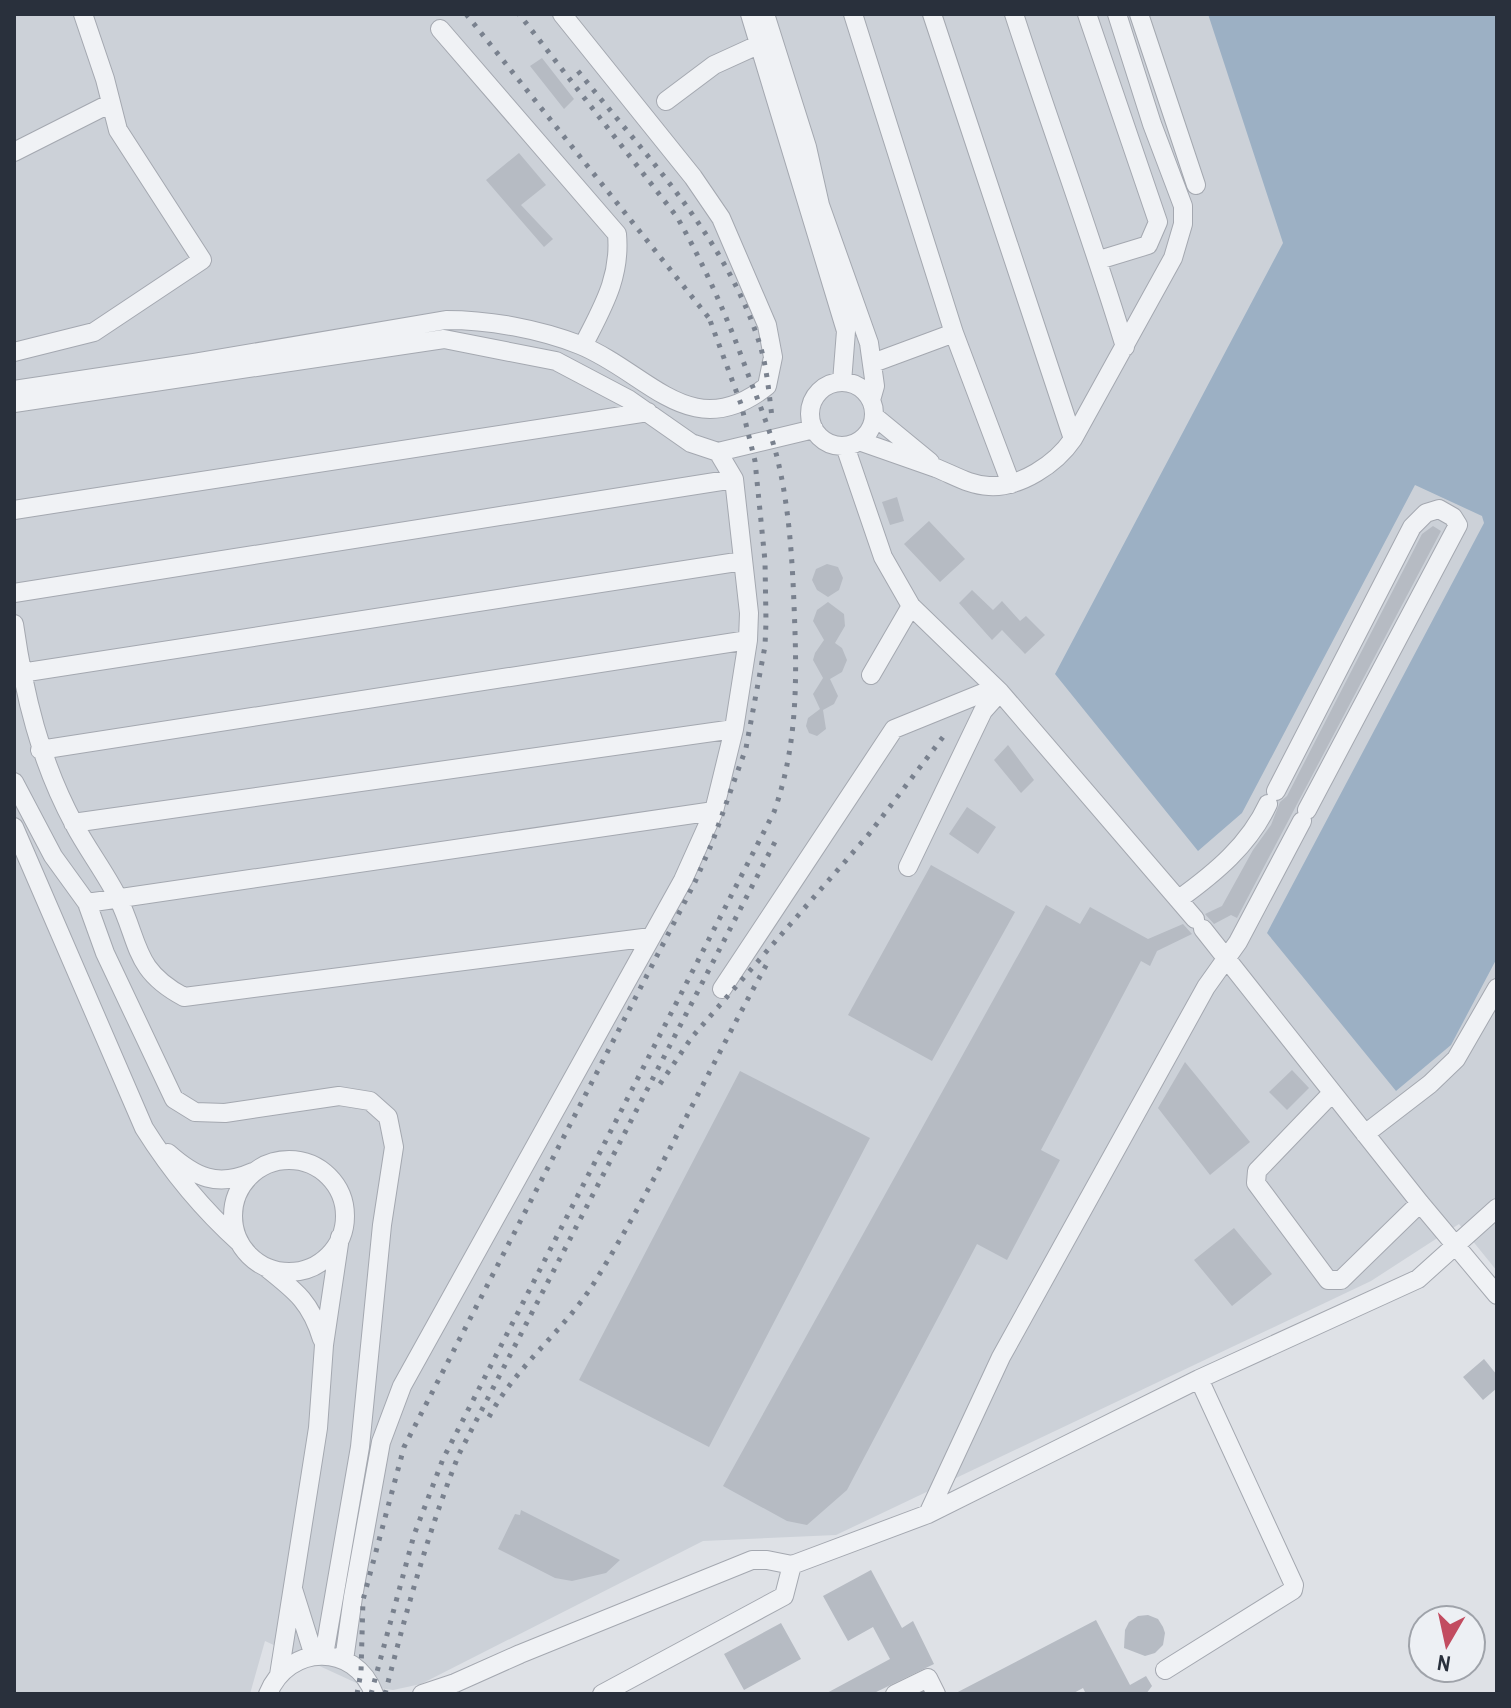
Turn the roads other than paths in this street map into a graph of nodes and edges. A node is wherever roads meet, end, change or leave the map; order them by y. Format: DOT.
graph roads {
  1 [pos="83,14"];
  2 [pos="562,14"];
  3 [pos="750,14"];
  4 [pos="765,14"];
  5 [pos="853,14"];
  6 [pos="932,14"];
  7 [pos="1014,14"];
  8 [pos="1087,14"];
  9 [pos="1117,14"];
  10 [pos="1139,14"];
  11 [pos="440,29"];
  12 [pos="760,44"];
  13 [pos="666,101"];
  14 [pos="111,103"];
  15 [pos="14,152"];
  16 [pos="1196,185"];
  17 [pos="1099,260"];
  18 [pos="954,333"];
  19 [pos="583,346"];
  20 [pos="1125,347"];
  21 [pos="14,352"];
  22 [pos="873,363"];
  23 [pos="842,382"];
  24 [pos="14,390"];
  25 [pos="14,403"];
  26 [pos="873,408"];
  27 [pos="648,412"];
  28 [pos="814,429"];
  29 [pos="1073,439"];
  30 [pos="852,443"];
  31 [pos="718,452"];
  32 [pos="938,469"];
  33 [pos="734,479"];
  34 [pos="1011,484"];
  35 [pos="14,510"];
  36 [pos="743,561"];
  37 [pos="14,593"];
  38 [pos="911,606"];
  39 [pos="14,624"];
  40 [pos="748,640"];
  41 [pos="21,673"];
  42 [pos="871,675"];
  43 [pos="998,690"];
  44 [pos="734,729"];
  45 [pos="40,750"];
  46 [pos="14,782"];
  47 [pos="714,811"];
  48 [pos="73,823"];
  49 [pos="14,827"];
  50 [pos="908,867"];
  51 [pos="118,898"];
  52 [pos="1179,899"];
  53 [pos="87,903"];
  54 [pos="651,937"];
  55 [pos="1226,959"];
  56 [pos="1497,988"];
  57 [pos="722,989"];
  58 [pos="1332,1093"];
  59 [pos="144,1128"];
  60 [pos="1365,1134"];
  61 [pos="256,1171"];
  62 [pos="1420,1203"];
  63 [pos="1497,1208"];
  64 [pos="340,1237"];
  65 [pos="240,1243"];
  66 [pos="1456,1246"];
  67 [pos="262,1265"];
  68 [pos="1497,1295"];
  69 [pos="324,1345"];
  70 [pos="1199,1379"];
  71 [pos="928,1514"];
  72 [pos="792,1565"];
  73 [pos="292,1586"];
  74 [pos="319,1656"];
  75 [pos="344,1660"];
  76 [pos="1165,1670"];
  77 [pos="279,1675"];
  78 [pos="268,1694"];
  79 [pos="374,1694"];
  80 [pos="422,1694"];
  81 [pos="602,1694"];
  82 [pos="895,1694"];
  83 [pos="936,1694"];
  1 -- 14 [label="street"];
  2 -- 19 [label="street"];
  3 -- 12 [label="street"];
  4 -- 22 [label="street"];
  5 -- 18 [label="street"];
  6 -- 29 [label="street"];
  7 -- 17 [label="street"];
  8 -- 17 [label="street"];
  9 -- 20 [label="street"];
  10 -- 16 [label="street"];
  11 -- 19 [label="street"];
  12 -- 13 [label="street"];
  12 -- 23 [label="street"];
  14 -- 15 [label="street"];
  14 -- 21 [label="street"];
  17 -- 20 [label="street"];
  18 -- 22 [label="street"];
  18 -- 34 [label="street"];
  19 -- 24 [label="street"];
  20 -- 29 [label="street"];
  22 -- 26 [label="street"];
  23 -- 26 [label="street"];
  23 -- 28 [label="street"];
  25 -- 27 [label="street"];
  26 -- 30 [label="street"];
  26 -- 32 [label="street"];
  27 -- 31 [label="street"];
  27 -- 35 [label="street"];
  28 -- 30 [label="street"];
  28 -- 31 [label="street"];
  29 -- 34 [label="street"];
  30 -- 32 [label="street"];
  30 -- 38 [label="street"];
  31 -- 33 [label="street"];
  32 -- 34 [label="street"];
  33 -- 36 [label="street"];
  33 -- 37 [label="street"];
  36 -- 40 [label="street"];
  36 -- 41 [label="street"];
  38 -- 42 [label="street"];
  38 -- 43 [label="street"];
  39 -- 41 [label="street"];
  40 -- 44 [label="street"];
  40 -- 45 [label="street"];
  41 -- 45 [label="street"];
  43 -- 50 [label="street"];
  43 -- 52 [label="street"];
  43 -- 57 [label="street"];
  44 -- 47 [label="street"];
  44 -- 48 [label="street"];
  45 -- 48 [label="street"];
  46 -- 53 [label="street"];
  47 -- 51 [label="street"];
  47 -- 54 [label="street"];
  48 -- 51 [label="street"];
  49 -- 59 [label="street"];
  51 -- 53 [label="street"];
  51 -- 54 [label="street"];
  52 -- 55 [label="street"];
  52 -- 55 [label="street"];
  53 -- 74 [label="street"];
  54 -- 75 [label="street"];
  55 -- 58 [label="street"];
  55 -- 71 [label="street"];
  56 -- 60 [label="street"];
  58 -- 60 [label="street"];
  58 -- 62 [label="street"];
  59 -- 61 [label="street"];
  59 -- 65 [label="street"];
  60 -- 62 [label="street"];
  61 -- 64 [label="street"];
  61 -- 65 [label="street"];
  62 -- 66 [label="street"];
  63 -- 66 [label="street"];
  64 -- 67 [label="street"];
  64 -- 69 [label="street"];
  65 -- 67 [label="street"];
  66 -- 68 [label="street"];
  66 -- 70 [label="street"];
  67 -- 69 [label="street"];
  69 -- 73 [label="street"];
  70 -- 71 [label="street"];
  70 -- 76 [label="street"];
  71 -- 72 [label="street"];
  72 -- 80 [label="street"];
  72 -- 81 [label="street"];
  73 -- 74 [label="street"];
  73 -- 77 [label="street"];
  74 -- 75 [label="street"];
  74 -- 77 [label="street"];
  75 -- 79 [label="street"];
  77 -- 78 [label="street"];
  82 -- 83 [label="street"];
}
